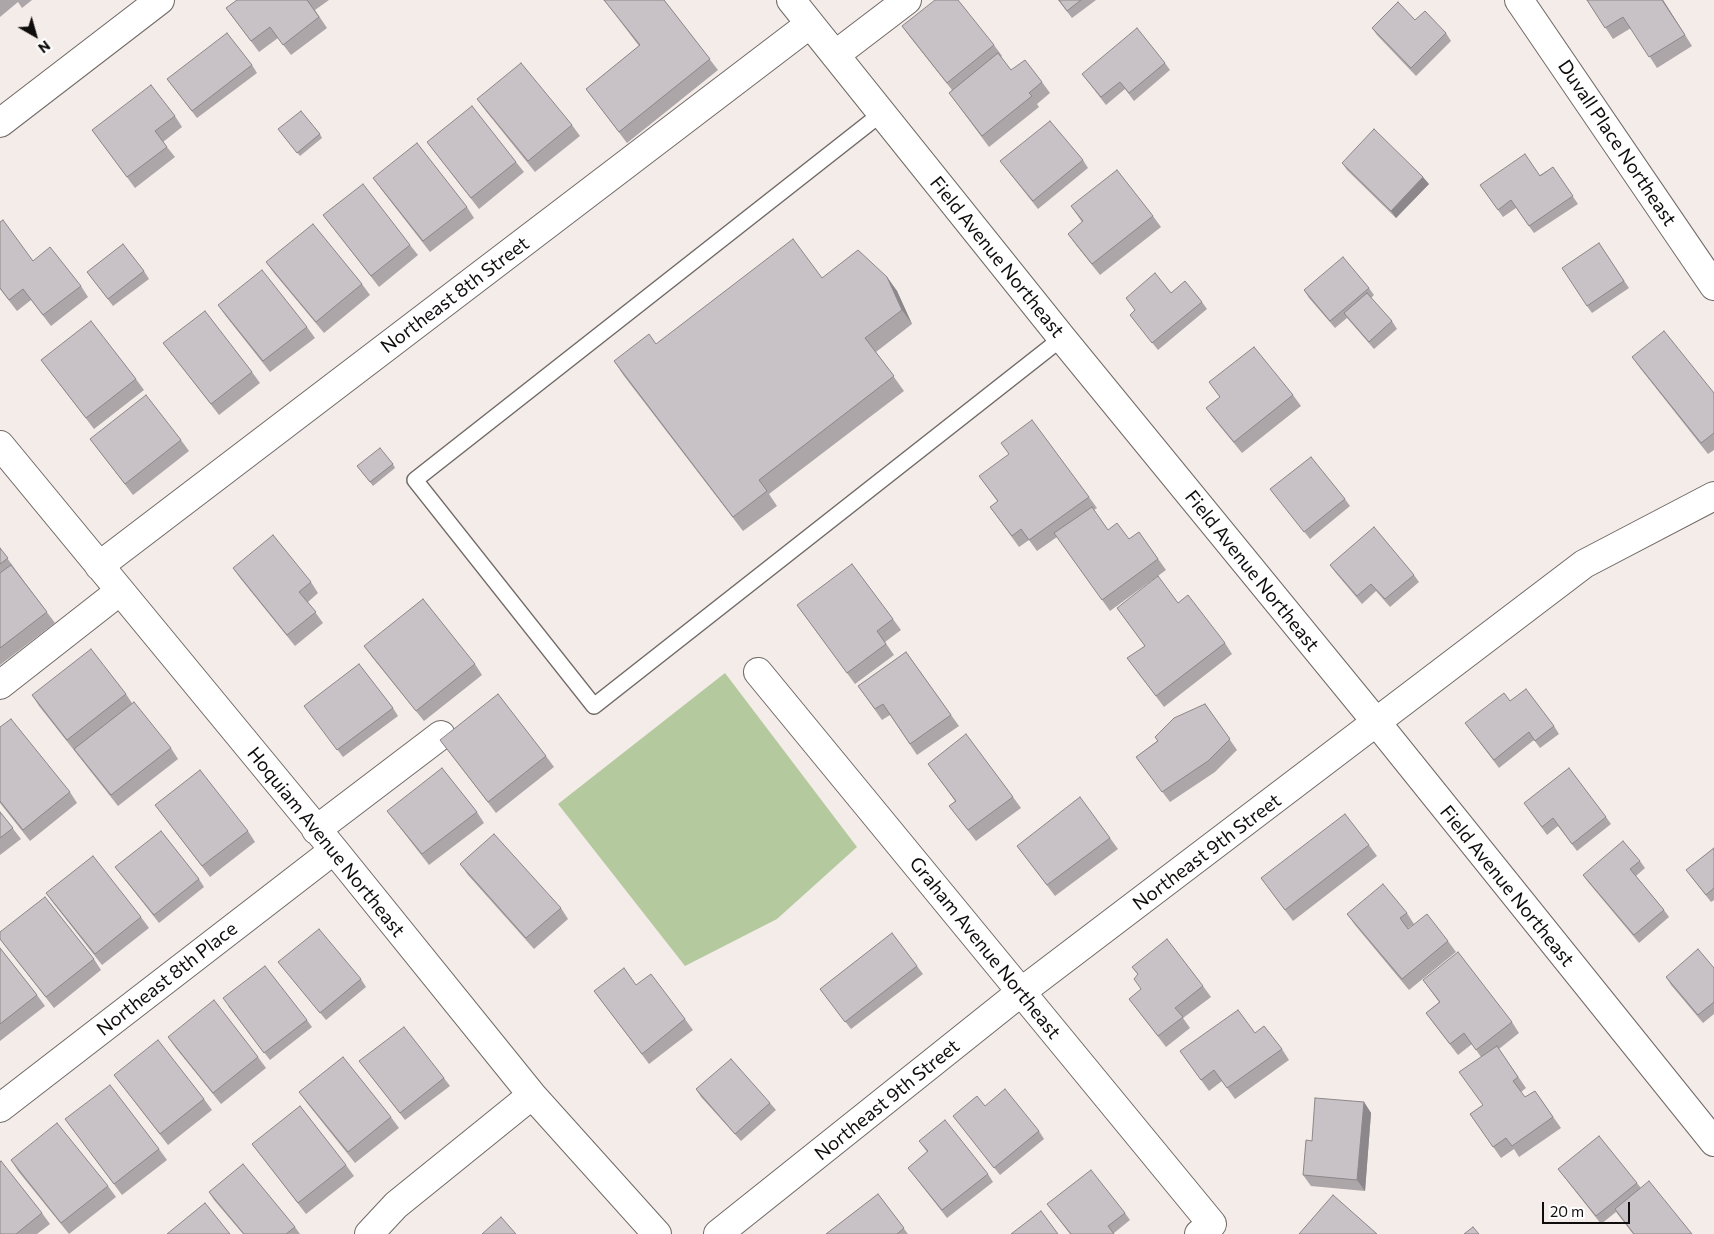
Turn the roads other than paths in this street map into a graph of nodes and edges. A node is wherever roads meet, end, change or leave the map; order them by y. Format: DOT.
graph roads {
  1 [pos="160,0"];
  2 [pos="791,0"];
  3 [pos="907,0"];
  4 [pos="1519,0"];
  5 [pos="810,24"];
  6 [pos="834,54"];
  7 [pos="882,113"];
  8 [pos="0,124"];
  9 [pos="1714,286"];
  10 [pos="1062,338"];
  11 [pos="0,445"];
  12 [pos="1714,496"];
  13 [pos="99,566"];
  14 [pos="120,591"];
  15 [pos="758,672"];
  16 [pos="0,685"];
  17 [pos="1377,723"];
  18 [pos="441,735"];
  19 [pos="316,830"];
  20 [pos="334,850"];
  21 [pos="1021,992"];
  22 [pos="532,1095"];
  23 [pos="0,1108"];
  24 [pos="1714,1142"];
  25 [pos="1205,1229"];
  26 [pos="369,1234"];
  27 [pos="657,1234"];
  28 [pos="718,1234"];
  1 -- 8 [label="street"];
  2 -- 5 [label="street, Field Avenue Northeast"];
  3 -- 6 [label="street"];
  4 -- 9 [label="street, Duvall Place Northeast"];
  5 -- 6 [label="street, Field Avenue Northeast"];
  5 -- 13 [label="street, Northeast 8th Street"];
  6 -- 7 [label="street, Field Avenue Northeast"];
  7 -- 10 [label="street, Field Avenue Northeast"];
  7 -- 10 [label="lane"];
  10 -- 17 [label="street, Field Avenue Northeast"];
  11 -- 13 [label="street, Hoquiam Avenue Northeast"];
  12 -- 17 [label="street, Northeast 9th Street"];
  13 -- 14 [label="street, Hoquiam Avenue Northeast"];
  14 -- 16 [label="street"];
  14 -- 19 [label="street, Hoquiam Avenue Northeast"];
  15 -- 21 [label="street, Graham Avenue Northeast"];
  17 -- 21 [label="street, Northeast 9th Street"];
  17 -- 24 [label="street, Field Avenue Northeast"];
  18 -- 19 [label="street"];
  19 -- 20 [label="street, Hoquiam Avenue Northeast"];
  20 -- 22 [label="street, Hoquiam Avenue Northeast"];
  20 -- 23 [label="street, Northeast 8th Place"];
  21 -- 25 [label="street, Graham Avenue Northeast"];
  21 -- 28 [label="street, Northeast 9th Street"];
  22 -- 26 [label="street"];
  22 -- 27 [label="street, Hoquiam Avenue Northeast"];
}
